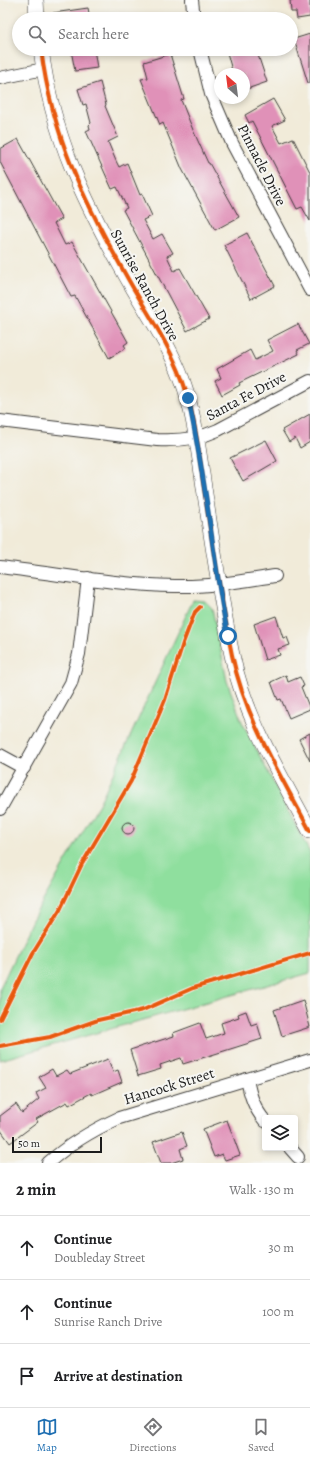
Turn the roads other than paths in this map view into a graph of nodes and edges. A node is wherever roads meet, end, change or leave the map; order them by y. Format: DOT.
graph roads {
  1 [pos="36,0"];
  2 [pos="192,0"];
  3 [pos="37,12"];
  4 [pos="193,12"];
  5 [pos="42,56"];
  6 [pos="202,56"];
  7 [pos="44,69"];
  8 [pos="0,78"];
  9 [pos="310,290"];
  10 [pos="310,380"];
  11 [pos="0,421"];
  12 [pos="196,438"];
  13 [pos="0,567"];
  14 [pos="275,576"];
  15 [pos="88,578"];
  16 [pos="218,584"];
  17 [pos="0,755"];
  18 [pos="24,768"];
  19 [pos="0,809"];
  20 [pos="310,831"];
  21 [pos="310,1060"];
  22 [pos="247,1079"];
  23 [pos="262,1118"];
  24 [pos="48,1163"];
  1 -- 3 [label="street"];
  2 -- 4 [label="street"];
  5 -- 7 [label="street, Sunrise Ranch Drive"];
  6 -- 9 [label="street, Pinnacle Drive"];
  7 -- 8 [label="street"];
  7 -- 12 [label="street, Sunrise Ranch Drive"];
  10 -- 12 [label="street, Santa Fe Drive"];
  11 -- 12 [label="street, Santa Fe Drive"];
  12 -- 16 [label="street, Sunrise Ranch Drive"];
  13 -- 15 [label="street"];
  14 -- 16 [label="street"];
  15 -- 16 [label="street"];
  15 -- 18 [label="street"];
  16 -- 20 [label="street, Sunrise Ranch Drive"];
  17 -- 18 [label="street"];
  18 -- 19 [label="street"];
  21 -- 22 [label="street, Hancock Street"];
  22 -- 23 [label="street"];
  22 -- 24 [label="street, Hancock Street"];
}
